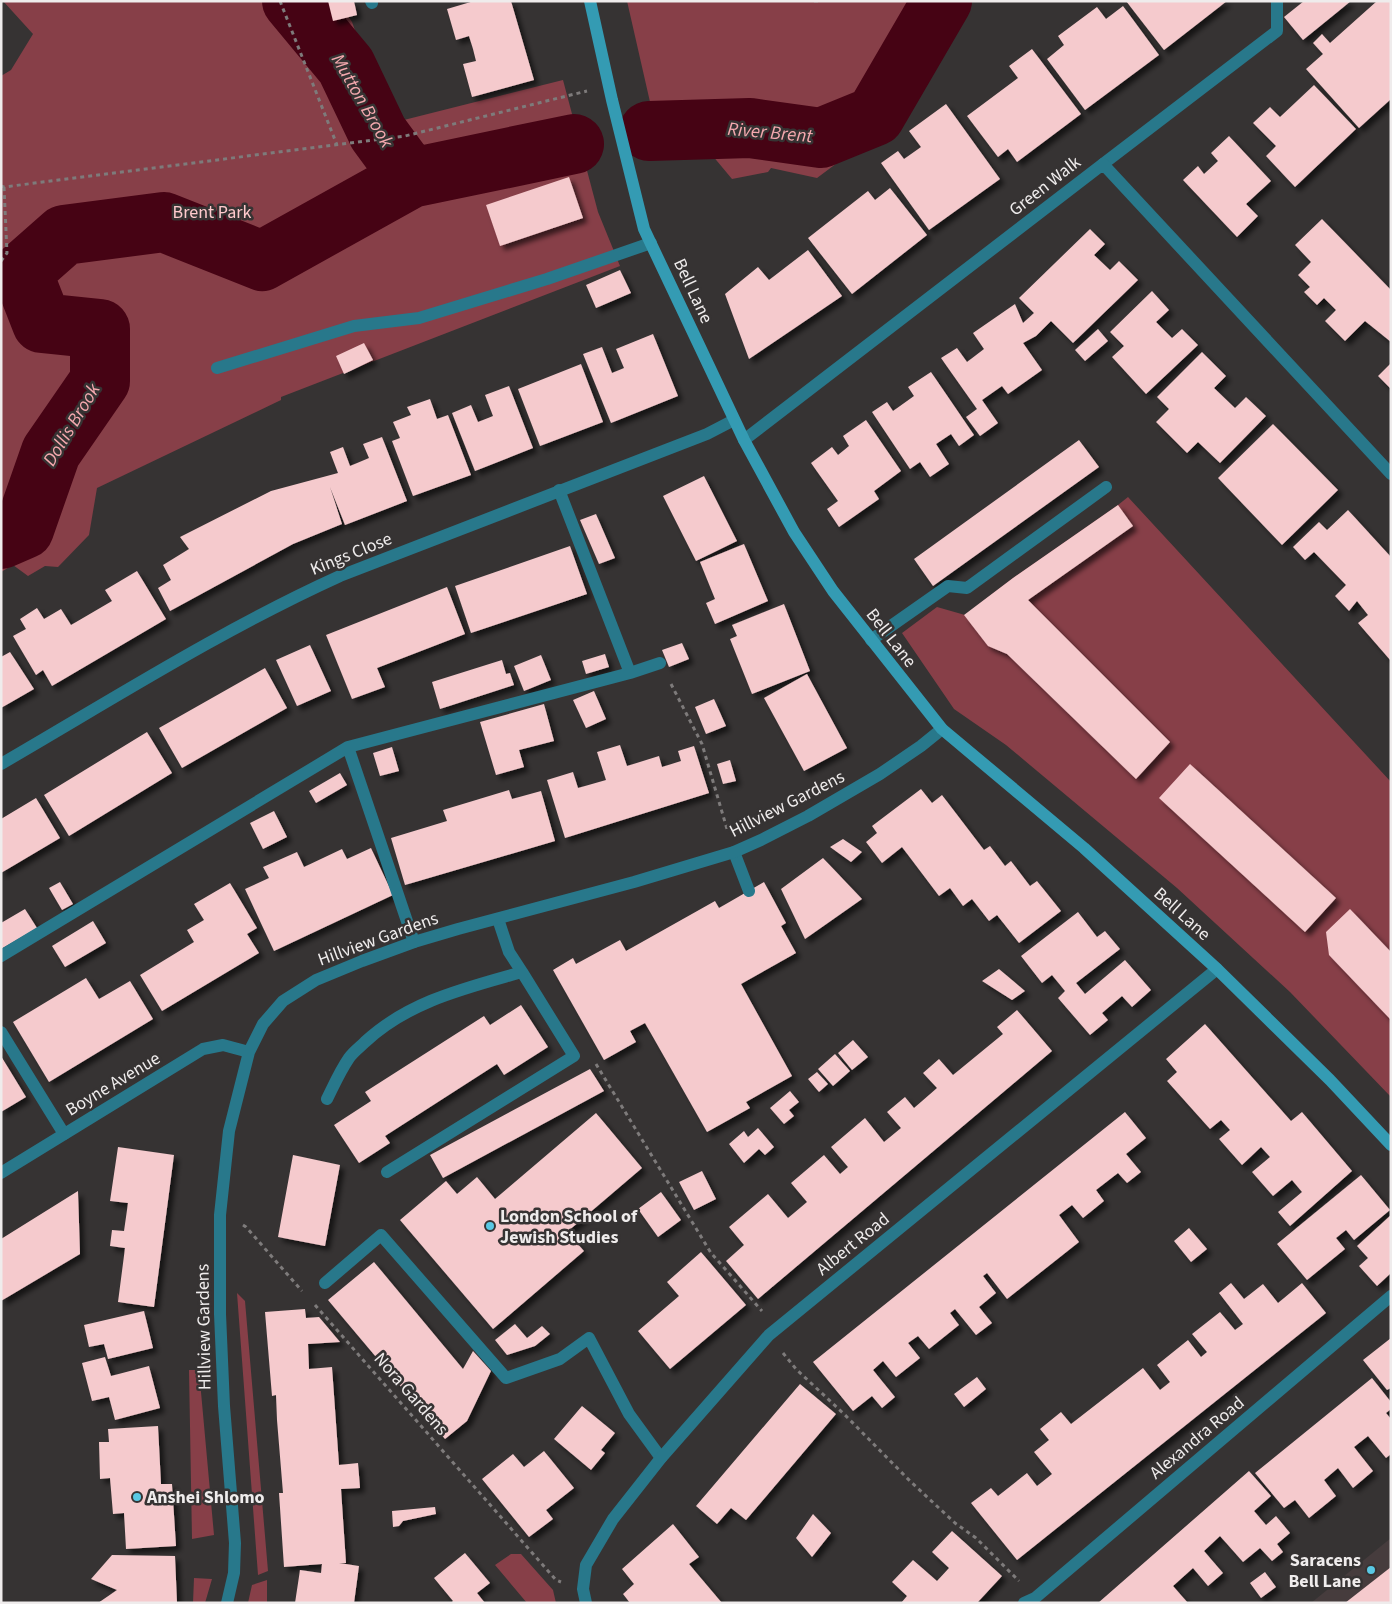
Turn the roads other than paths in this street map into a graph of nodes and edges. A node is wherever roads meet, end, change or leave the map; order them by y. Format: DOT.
graph roads {
  1 [pos="590,1"];
  2 [pos="1277,1"];
  3 [pos="1103,164"];
  4 [pos="651,242"];
  5 [pos="216,368"];
  6 [pos="734,420"];
  7 [pos="744,440"];
  8 [pos="1391,474"];
  9 [pos="1106,487"];
  10 [pos="559,490"];
  11 [pos="871,640"];
  12 [pos="660,664"];
  13 [pos="630,673"];
  14 [pos="942,729"];
  15 [pos="348,747"];
  16 [pos="1,764"];
  17 [pos="734,852"];
  18 [pos="748,891"];
  19 [pos="498,919"];
  20 [pos="414,942"];
  21 [pos="1,956"];
  22 [pos="1217,969"];
  23 [pos="522,972"];
  24 [pos="1,1032"];
  25 [pos="249,1052"];
  26 [pos="327,1099"];
  27 [pos="64,1134"];
  28 [pos="1391,1145"];
  29 [pos="387,1172"];
  30 [pos="1,1173"];
  31 [pos="325,1283"];
  32 [pos="1391,1296"];
  33 [pos="661,1458"];
  34 [pos="1029,1600"];
  35 [pos="227,1603"];
  36 [pos="586,1603"];
  1 -- 4 [label="street, Bell Lane"];
  2 -- 3 [label="street"];
  3 -- 7 [label="street, Green Walk"];
  3 -- 8 [label="street, Green Walk"];
  4 -- 5 [label="street"];
  4 -- 6 [label="street, Bell Lane"];
  6 -- 7 [label="street, Bell Lane"];
  6 -- 10 [label="street, Kings Close"];
  7 -- 11 [label="street, Bell Lane"];
  9 -- 11 [label="street"];
  10 -- 13 [label="street"];
  10 -- 16 [label="street, Kings Close"];
  11 -- 14 [label="street, Bell Lane"];
  12 -- 13 [label="street"];
  13 -- 15 [label="street"];
  14 -- 17 [label="street, Hillview Gardens"];
  14 -- 22 [label="street, Bell Lane"];
  15 -- 20 [label="street"];
  15 -- 21 [label="street"];
  17 -- 18 [label="street"];
  17 -- 19 [label="street, Hillview Gardens"];
  19 -- 20 [label="street, Hillview Gardens"];
  19 -- 23 [label="street"];
  20 -- 25 [label="street, Hillview Gardens"];
  22 -- 28 [label="street, Bell Lane"];
  22 -- 33 [label="street, Albert Road"];
  23 -- 26 [label="street"];
  23 -- 29 [label="street"];
  24 -- 27 [label="street"];
  25 -- 27 [label="street, Boyne Avenue"];
  25 -- 35 [label="street, Hillview Gardens"];
  27 -- 30 [label="street, Boyne Avenue"];
  31 -- 33 [label="street"];
  32 -- 34 [label="street, Alexandra Road"];
  33 -- 36 [label="street, Albert Road"];
}
